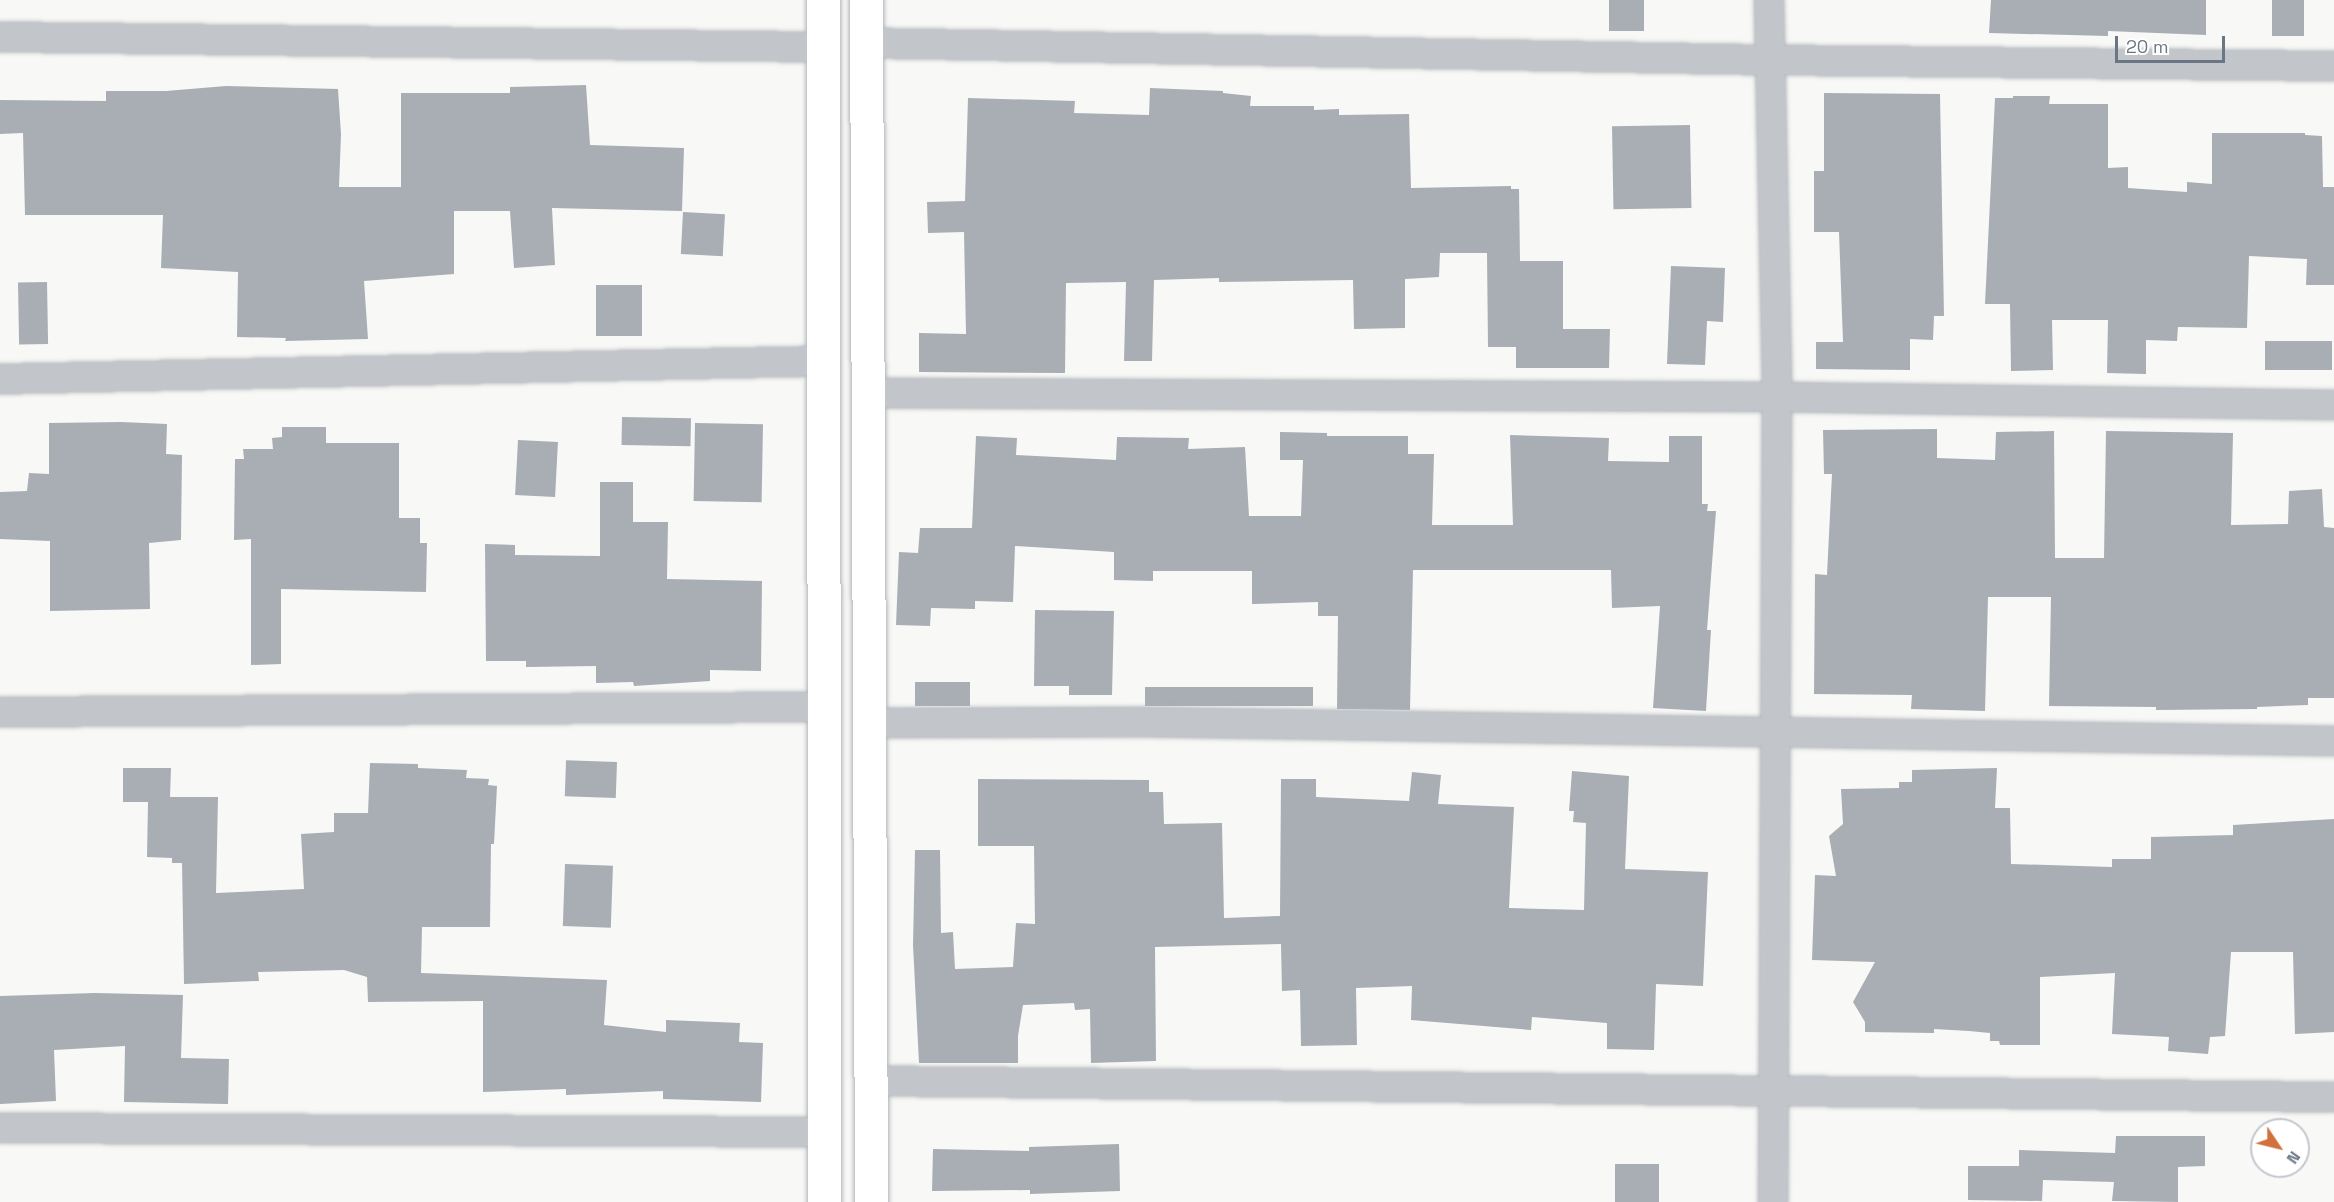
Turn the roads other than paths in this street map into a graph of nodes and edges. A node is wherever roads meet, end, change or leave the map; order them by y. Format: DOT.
graph roads {
  1 [pos="822,0"];
  2 [pos="866,0"];
  3 [pos="1769,0"];
  4 [pos="0,37"];
  5 [pos="866,43"];
  6 [pos="823,46"];
  7 [pos="1768,60"];
  8 [pos="2334,66"];
  9 [pos="823,361"];
  10 [pos="0,379"];
  11 [pos="868,393"];
  12 [pos="1777,398"];
  13 [pos="2334,405"];
  14 [pos="823,707"];
  15 [pos="0,712"];
  16 [pos="869,723"];
  17 [pos="1776,734"];
  18 [pos="2334,741"];
  19 [pos="871,1081"];
  20 [pos="1773,1090"];
  21 [pos="2334,1097"];
  22 [pos="0,1128"];
  23 [pos="824,1132"];
  24 [pos="824,1202"];
  25 [pos="871,1202"];
  26 [pos="1773,1202"];
  1 -- 6 [label="street"];
  2 -- 5 [label="street"];
  3 -- 7 [label="street"];
  4 -- 6 [label="street"];
  5 -- 7 [label="street"];
  5 -- 11 [label="street"];
  6 -- 9 [label="street"];
  7 -- 8 [label="street"];
  7 -- 12 [label="street"];
  9 -- 10 [label="street"];
  9 -- 14 [label="street"];
  11 -- 12 [label="street"];
  11 -- 16 [label="street"];
  12 -- 13 [label="street"];
  12 -- 17 [label="street"];
  14 -- 15 [label="street"];
  14 -- 23 [label="street"];
  16 -- 17 [label="street"];
  16 -- 19 [label="street"];
  17 -- 18 [label="street"];
  17 -- 20 [label="street"];
  19 -- 20 [label="street"];
  19 -- 25 [label="street"];
  20 -- 21 [label="street"];
  20 -- 26 [label="street"];
  22 -- 23 [label="street"];
  23 -- 24 [label="street"];
}
